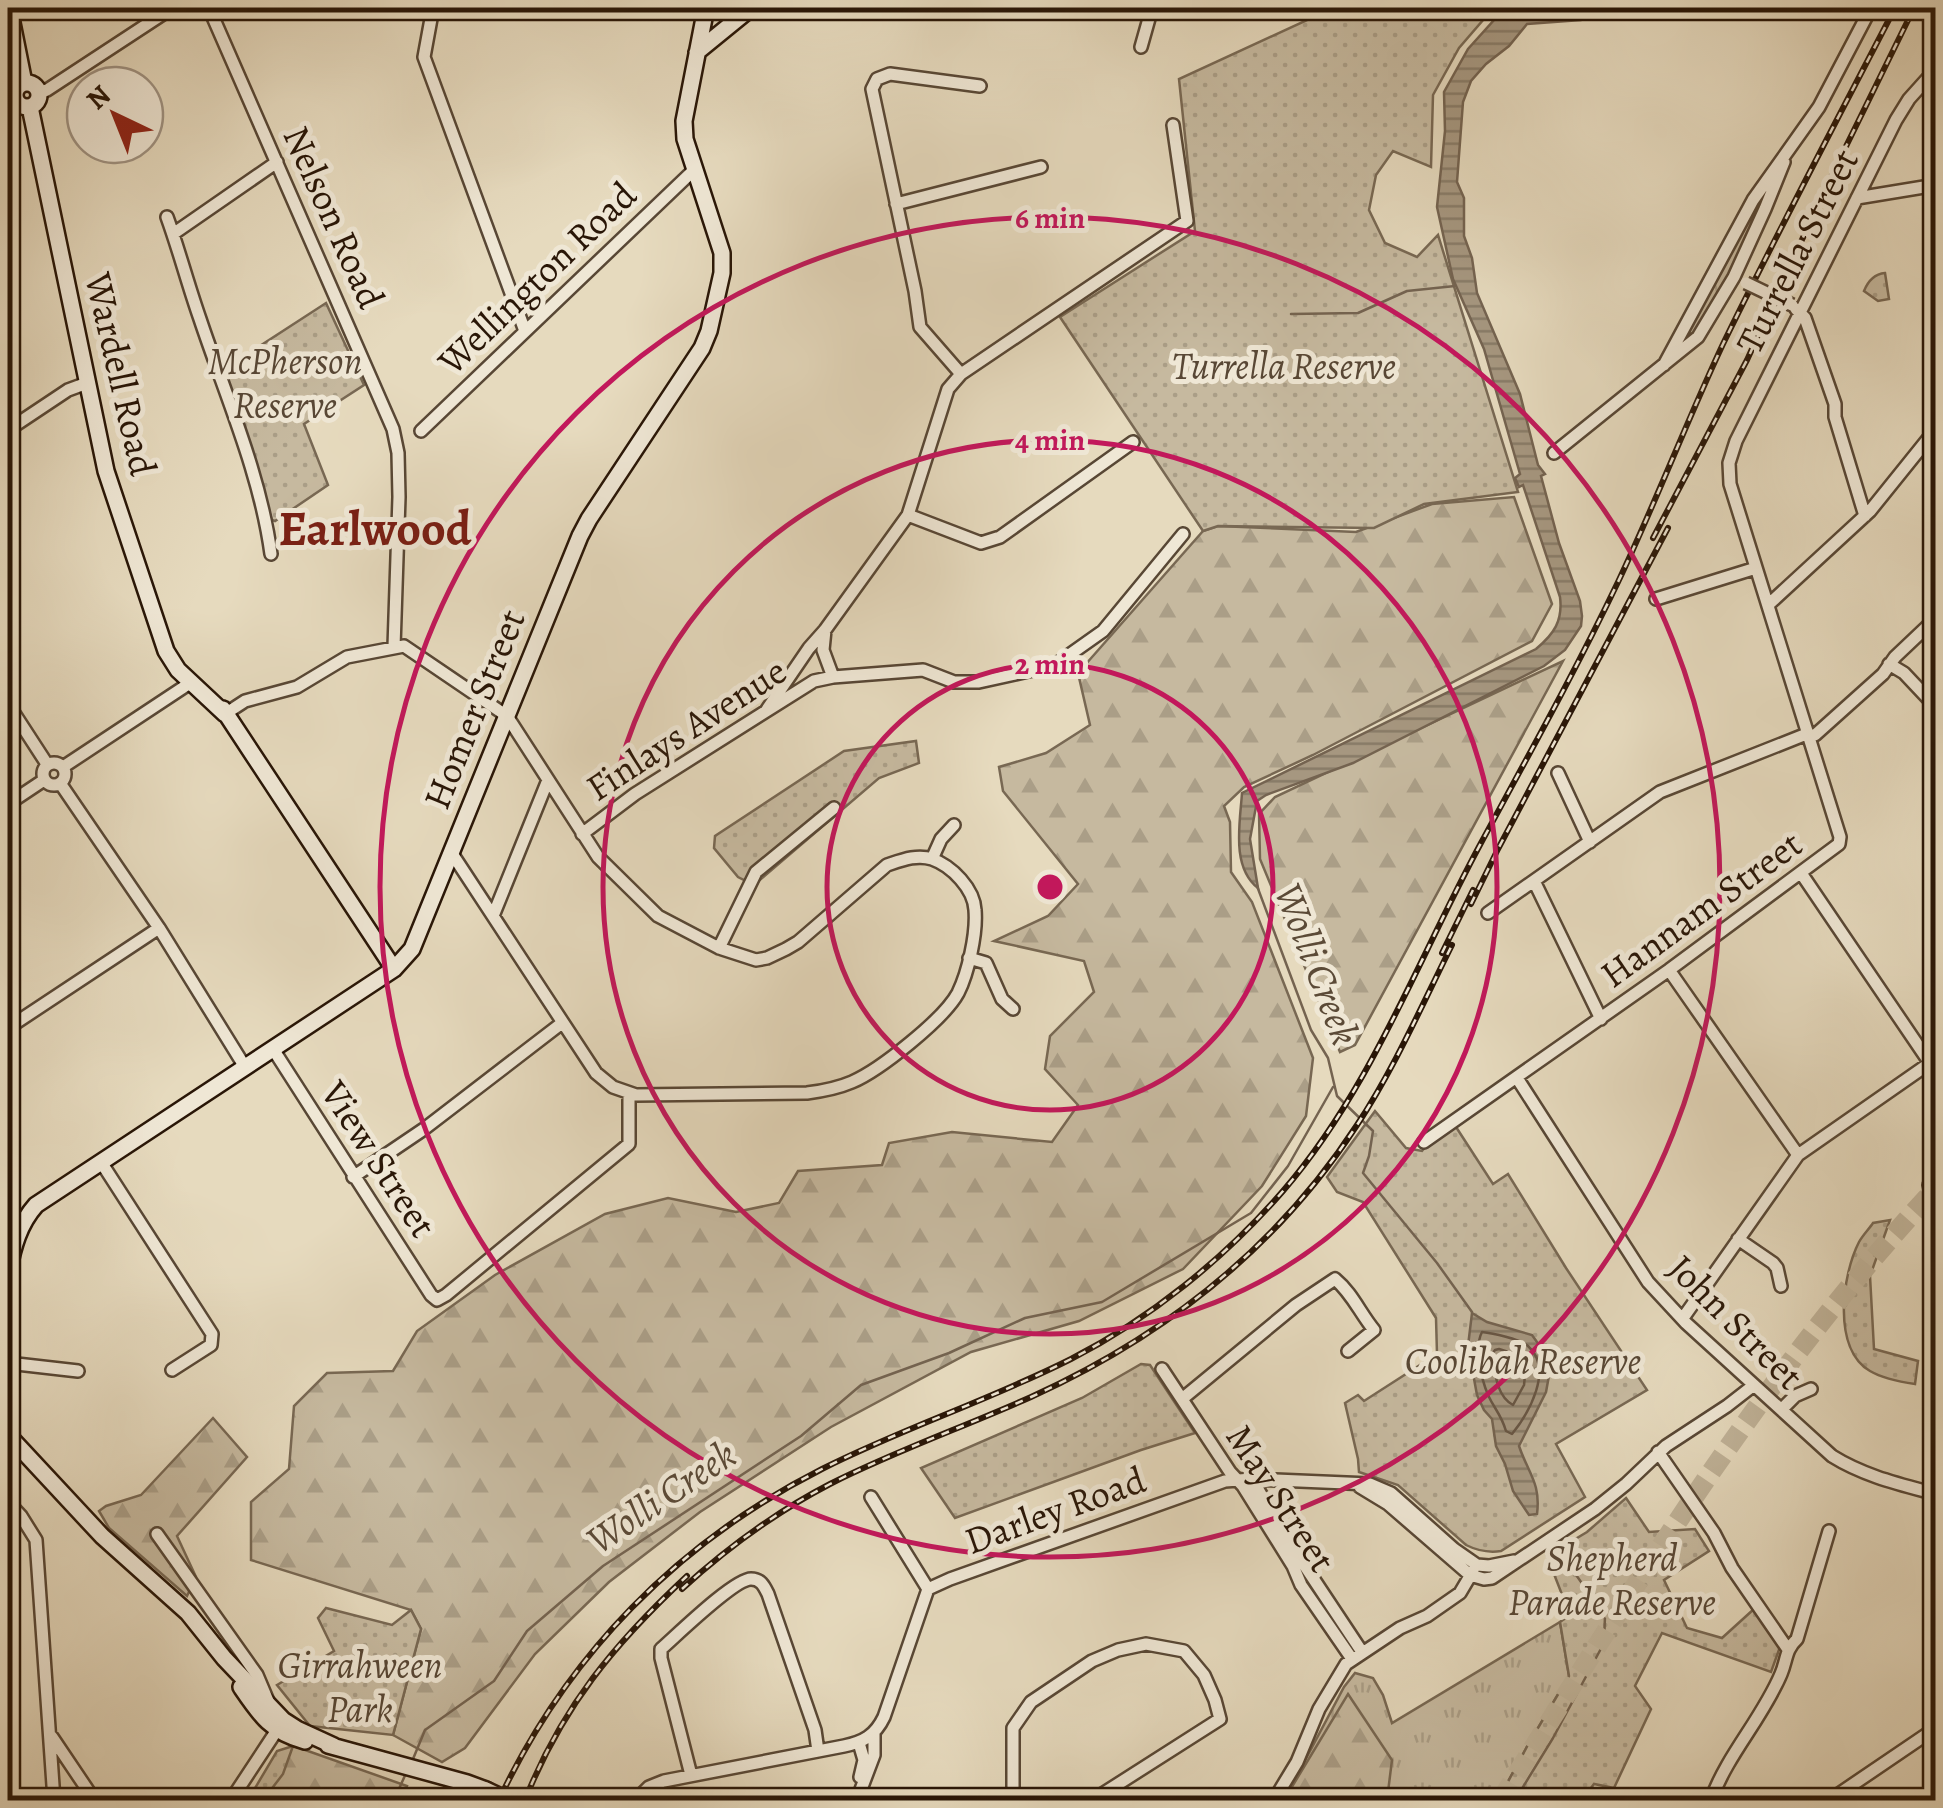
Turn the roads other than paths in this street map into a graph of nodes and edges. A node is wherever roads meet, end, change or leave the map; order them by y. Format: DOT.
graph roads {
  1 [pos="10,8"];
  2 [pos="172,8"];
  3 [pos="209,8"];
  4 [pos="433,8"];
  5 [pos="708,8"];
  6 [pos="751,8"];
  7 [pos="1152,8"];
  8 [pos="1871,8"];
  9 [pos="735,21"];
  10 [pos="1140,46"];
  11 [pos="697,52"];
  12 [pos="1936,69"];
  13 [pos="980,86"];
  14 [pos="34,100"];
  15 [pos="1173,125"];
  16 [pos="1788,148"];
  17 [pos="277,162"];
  18 [pos="1042,168"];
  19 [pos="694,169"];
  20 [pos="1936,184"];
  21 [pos="1858,198"];
  22 [pos="896,204"];
  23 [pos="167,216"];
  24 [pos="173,234"];
  25 [pos="1740,280"];
  26 [pos="1796,309"];
  27 [pos="524,332"];
  28 [pos="1664,365"];
  29 [pos="961,374"];
  30 [pos="87,383"];
  31 [pos="8,430"];
  32 [pos="421,432"];
  33 [pos="1934,436"];
  34 [pos="1133,442"];
  35 [pos="1554,453"];
  36 [pos="1728,469"];
  37 [pos="908,515"];
  38 [pos="1866,516"];
  39 [pos="1183,534"];
  40 [pos="272,554"];
  41 [pos="1756,568"];
  42 [pos="1656,600"];
  43 [pos="1768,605"];
  44 [pos="1933,621"];
  45 [pos="825,630"];
  46 [pos="394,647"];
  47 [pos="166,651"];
  48 [pos="1890,664"];
  49 [pos="833,677"];
  50 [pos="190,683"];
  51 [pos="8,704"];
  52 [pos="1936,707"];
  53 [pos="766,711"];
  54 [pos="225,714"];
  55 [pos="507,716"];
  56 [pos="1808,735"];
  57 [pos="47,764"];
  58 [pos="63,767"];
  59 [pos="1558,773"];
  60 [pos="44,780"];
  61 [pos="548,780"];
  62 [pos="60,784"];
  63 [pos="8,804"];
  64 [pos="834,808"];
  65 [pos="954,825"];
  66 [pos="582,834"];
  67 [pos="1590,842"];
  68 [pos="451,852"];
  69 [pos="932,859"];
  70 [pos="1802,872"];
  71 [pos="1534,881"];
  72 [pos="1488,913"];
  73 [pos="493,916"];
  74 [pos="159,928"];
  75 [pos="719,948"];
  76 [pos="969,958"];
  77 [pos="394,969"];
  78 [pos="1669,970"];
  79 [pos="1013,1009"];
  80 [pos="1601,1019"];
  81 [pos="562,1022"];
  82 [pos="8,1028"];
  83 [pos="272,1049"];
  84 [pos="246,1066"];
  85 [pos="1933,1067"];
  86 [pos="1517,1078"];
  87 [pos="629,1094"];
  88 [pos="1424,1142"];
  89 [pos="1798,1155"];
  90 [pos="101,1162"];
  91 [pos="353,1177"];
  92 [pos="1738,1238"];
  93 [pos="8,1272"];
  94 [pos="1781,1286"];
  95 [pos="1683,1318"];
  96 [pos="1348,1351"];
  97 [pos="8,1363"];
  98 [pos="1162,1368"];
  99 [pos="172,1370"];
  100 [pos="78,1371"];
  101 [pos="1754,1384"];
  102 [pos="1811,1389"];
  103 [pos="1182,1399"];
  104 [pos="1782,1409"];
  105 [pos="8,1435"];
  106 [pos="8,1448"];
  107 [pos="1658,1452"];
  108 [pos="8,1476"];
  109 [pos="1252,1478"];
  110 [pos="1236,1479"];
  111 [pos="1936,1494"];
  112 [pos="871,1497"];
  113 [pos="8,1502"];
  114 [pos="1829,1531"];
  115 [pos="157,1534"];
  116 [pos="1474,1570"];
  117 [pos="928,1589"];
  118 [pos="1787,1648"];
  119 [pos="1357,1655"];
  120 [pos="224,1658"];
  121 [pos="242,1667"];
  122 [pos="280,1725"];
  123 [pos="1936,1728"];
  124 [pos="50,1734"];
  125 [pos="874,1734"];
  126 [pos="859,1743"];
  127 [pos="818,1751"];
  128 [pos="691,1775"];
  129 [pos="90,1792"];
  130 [pos="54,1800"];
  131 [pos="231,1800"];
  132 [pos="506,1800"];
  133 [pos="636,1800"];
  134 [pos="856,1800"];
  135 [pos="1013,1800"];
  136 [pos="1092,1800"];
  137 [pos="1274,1800"];
  138 [pos="1711,1800"];
  139 [pos="1830,1800"];
  1 -- 14 [label="main road, Wardell Road"];
  2 -- 14 [label="street"];
  3 -- 17 [label="street, Nelson Road"];
  4 -- 27 [label="street"];
  5 -- 9 [label="main road"];
  5 -- 11 [label="main road, Homer Street"];
  6 -- 9 [label="main road"];
  7 -- 10 [label="street"];
  8 -- 16 [label="street"];
  9 -- 11 [label="main road"];
  11 -- 19 [label="main road, Homer Street"];
  12 -- 21 [label="street, Turrella Street"];
  13 -- 22 [label="street"];
  14 -- 30 [label="main road, Wardell Road"];
  15 -- 29 [label="street"];
  16 -- 25 [label="street"];
  16 -- 28 [label="street"];
  17 -- 24 [label="street"];
  17 -- 46 [label="street, Nelson Road"];
  18 -- 22 [label="street"];
  19 -- 27 [label="street, Wellington Road"];
  19 -- 55 [label="main road, Homer Street"];
  20 -- 21 [label="street"];
  21 -- 26 [label="street, Turrella Street"];
  22 -- 29 [label="street"];
  23 -- 24 [label="street"];
  24 -- 40 [label="street"];
  25 -- 26 [label="street, bridge"];
  25 -- 28 [label="street"];
  26 -- 36 [label="street, Turrella Street"];
  26 -- 38 [label="street"];
  27 -- 32 [label="street, Wellington Road"];
  28 -- 35 [label="street"];
  29 -- 37 [label="street"];
  30 -- 31 [label="street"];
  30 -- 47 [label="main road, Wardell Road"];
  33 -- 38 [label="street"];
  34 -- 37 [label="street"];
  36 -- 41 [label="street, Hannam Street"];
  37 -- 45 [label="street"];
  38 -- 43 [label="street"];
  39 -- 49 [label="street, Finlays Avenue"];
  41 -- 42 [label="street"];
  41 -- 43 [label="street, Hannam Street"];
  43 -- 56 [label="street, Hannam Street"];
  44 -- 48 [label="street"];
  45 -- 49 [label="street"];
  45 -- 53 [label="street"];
  46 -- 54 [label="street"];
  46 -- 55 [label="street"];
  47 -- 50 [label="main road, Wardell Road"];
  47 -- 54 [label="main road, Wardell Road"];
  48 -- 52 [label="street"];
  48 -- 56 [label="street"];
  49 -- 53 [label="street, Finlays Avenue"];
  50 -- 54 [label="main road, Wardell Road"];
  50 -- 58 [label="street"];
  51 -- 57 [label="street"];
  53 -- 66 [label="street, Finlays Avenue"];
  54 -- 77 [label="main road, Wardell Road"];
  55 -- 61 [label="street"];
  55 -- 68 [label="main road, Homer Street"];
  56 -- 67 [label="street"];
  56 -- 70 [label="street, Hannam Street"];
  57 -- 58 [label="street"];
  57 -- 60 [label="street"];
  58 -- 62 [label="street"];
  59 -- 67 [label="street"];
  60 -- 62 [label="street"];
  60 -- 63 [label="street"];
  61 -- 66 [label="street"];
  61 -- 73 [label="street"];
  62 -- 74 [label="street"];
  64 -- 75 [label="street"];
  65 -- 69 [label="street"];
  66 -- 75 [label="street"];
  67 -- 71 [label="street"];
  68 -- 73 [label="street"];
  68 -- 77 [label="main road, Homer Street"];
  69 -- 75 [label="street"];
  69 -- 76 [label="street"];
  70 -- 78 [label="street, Hannam Street"];
  70 -- 85 [label="street"];
  71 -- 72 [label="street"];
  71 -- 80 [label="street"];
  73 -- 81 [label="street"];
  74 -- 82 [label="street"];
  74 -- 84 [label="street"];
  76 -- 79 [label="street"];
  76 -- 87 [label="street"];
  77 -- 83 [label="main road, Homer Street"];
  78 -- 80 [label="street, Hannam Street"];
  78 -- 89 [label="street"];
  80 -- 86 [label="street, Hannam Street"];
  81 -- 87 [label="street"];
  81 -- 91 [label="street"];
  83 -- 84 [label="main road, Homer Street"];
  83 -- 91 [label="street, View Street"];
  84 -- 90 [label="main road, Homer Street"];
  85 -- 89 [label="street"];
  86 -- 88 [label="street, Hannam Street"];
  86 -- 95 [label="street, John Street"];
  87 -- 91 [label="street, View Street"];
  89 -- 92 [label="street"];
  90 -- 93 [label="main road, Homer Street"];
  90 -- 99 [label="street"];
  92 -- 94 [label="street"];
  92 -- 95 [label="street"];
  95 -- 101 [label="street, John Street"];
  96 -- 103 [label="street"];
  97 -- 100 [label="street"];
  98 -- 103 [label="street, May Street"];
  101 -- 104 [label="street, John Street"];
  101 -- 107 [label="street"];
  102 -- 104 [label="street"];
  103 -- 110 [label="street, May Street"];
  104 -- 111 [label="street, John Street"];
  105 -- 120 [label="main road"];
  106 -- 108 [label="main road"];
  107 -- 116 [label="street"];
  107 -- 118 [label="street"];
  109 -- 110 [label="street, Darley Road"];
  109 -- 116 [label="street, Darley Road"];
  109 -- 119 [label="street, May Street"];
  110 -- 117 [label="street, Darley Road"];
  110 -- 119 [label="street, May Street"];
  112 -- 117 [label="street"];
  113 -- 124 [label="street"];
  114 -- 118 [label="street"];
  115 -- 121 [label="street"];
  116 -- 119 [label="street"];
  117 -- 125 [label="street, Darley Road"];
  118 -- 138 [label="street"];
  119 -- 137 [label="street"];
  120 -- 121 [label="main road"];
  120 -- 122 [label="main road"];
  121 -- 122 [label="main road"];
  122 -- 131 [label="street"];
  122 -- 132 [label="main road, bridge"];
  123 -- 139 [label="street"];
  124 -- 129 [label="street"];
  124 -- 130 [label="street"];
  125 -- 126 [label="street"];
  125 -- 134 [label="street, Darley Road"];
  126 -- 127 [label="street"];
  126 -- 134 [label="street, Darley Road"];
  127 -- 128 [label="street"];
  127 -- 128 [label="street"];
  128 -- 133 [label="street"];
  135 -- 136 [label="street"];
}
